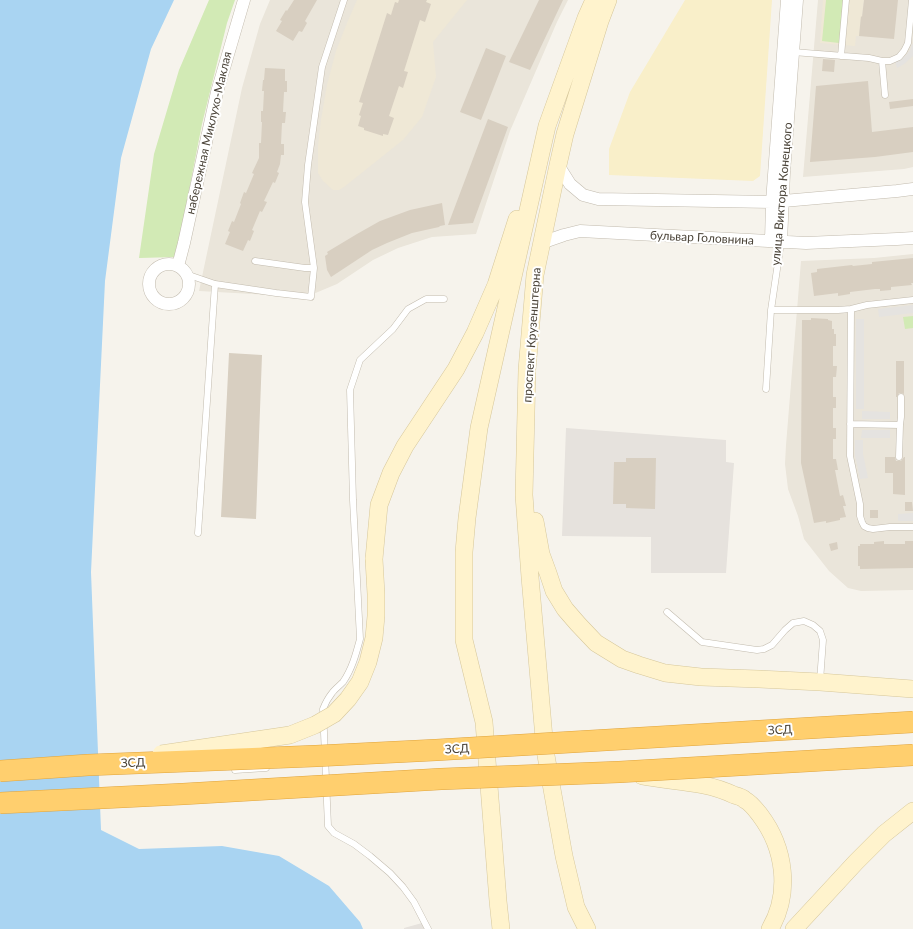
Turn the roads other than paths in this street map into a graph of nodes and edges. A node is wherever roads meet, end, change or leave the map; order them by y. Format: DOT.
graph roads {
  1 [pos="244,0"];
  2 [pos="344,0"];
  3 [pos="594,0"];
  4 [pos="608,0"];
  5 [pos="787,0"];
  6 [pos="797,0"];
  7 [pos="846,0"];
  8 [pos="912,0"];
  9 [pos="793,52"];
  10 [pos="841,56"];
  11 [pos="882,61"];
  12 [pos="885,95"];
  13 [pos="548,126"];
  14 [pos="558,165"];
  15 [pos="913,189"];
  16 [pos="777,202"];
  17 [pos="913,238"];
  18 [pos="776,241"];
  19 [pos="541,243"];
  20 [pos="255,261"];
  21 [pos="314,268"];
  22 [pos="182,270"];
  23 [pos="215,284"];
  24 [pos="444,299"];
  25 [pos="913,300"];
  26 [pos="851,309"];
  27 [pos="771,310"];
  28 [pos="527,370"];
  29 [pos="766,389"];
  30 [pos="901,397"];
  31 [pos="850,424"];
  32 [pos="900,425"];
  33 [pos="899,457"];
  34 [pos="913,527"];
  35 [pos="198,533"];
  36 [pos="667,612"];
  37 [pos="820,682"];
  38 [pos="913,689"];
  39 [pos="913,722"];
  40 [pos="913,755"];
  41 [pos="88,764"];
  42 [pos="273,768"];
  43 [pos="235,770"];
  44 [pos="0,771"];
  45 [pos="618,772"];
  46 [pos="0,803"];
  47 [pos="913,811"];
  48 [pos="428,929"];
  49 [pos="501,929"];
  50 [pos="586,929"];
  51 [pos="770,929"];
  52 [pos="794,929"];
  1 -- 22 [label="street, набережная Миклухо-Маклая"];
  2 -- 21 [label="lane"];
  3 -- 13 [label="main road, проспект Крузенштерна"];
  4 -- 14 [label="main road, проспект Крузенштерна"];
  5 -- 16 [label="street, улица Виктора Конецкого"];
  6 -- 9 [label="street, улица Виктора Конецкого"];
  7 -- 10 [label="lane"];
  8 -- 11 [label="lane"];
  9 -- 10 [label="lane"];
  9 -- 16 [label="street, улица Виктора Конецкого"];
  10 -- 11 [label="lane"];
  11 -- 12 [label="lane"];
  13 -- 41 [label="main road, bridge"];
  13 -- 49 [label="main road, проспект Крузенштерна"];
  14 -- 16 [label="street"];
  14 -- 19 [label="main road, проспект Крузенштерна"];
  15 -- 16 [label="street"];
  16 -- 18 [label="street, улица Виктора Конецкого"];
  17 -- 18 [label="street, бульвар Головнина"];
  18 -- 19 [label="street, бульвар Головнина"];
  18 -- 27 [label="lane, улица Виктора Конецкого"];
  19 -- 28 [label="main road, проспект Крузенштерна"];
  20 -- 21 [label="lane"];
  21 -- 23 [label="lane"];
  22 -- 23 [label="lane"];
  23 -- 35 [label="lane"];
  24 -- 48 [label="lane"];
  25 -- 26 [label="lane"];
  26 -- 27 [label="lane"];
  26 -- 31 [label="lane"];
  27 -- 29 [label="lane, улица Виктора Конецкого"];
  28 -- 37 [label="main road"];
  28 -- 50 [label="main road, проспект Крузенштерна"];
  30 -- 32 [label="lane"];
  31 -- 32 [label="lane"];
  31 -- 34 [label="lane"];
  32 -- 33 [label="lane"];
  36 -- 37 [label="lane"];
  37 -- 38 [label="main road"];
  39 -- 41 [label="highway, ЗСД, bridge"];
  40 -- 45 [label="highway, bridge"];
  41 -- 44 [label="highway, ЗСД, bridge"];
  42 -- 43 [label="lane"];
  45 -- 46 [label="highway, bridge"];
  45 -- 51 [label="main road"];
  47 -- 52 [label="main road"];
}
